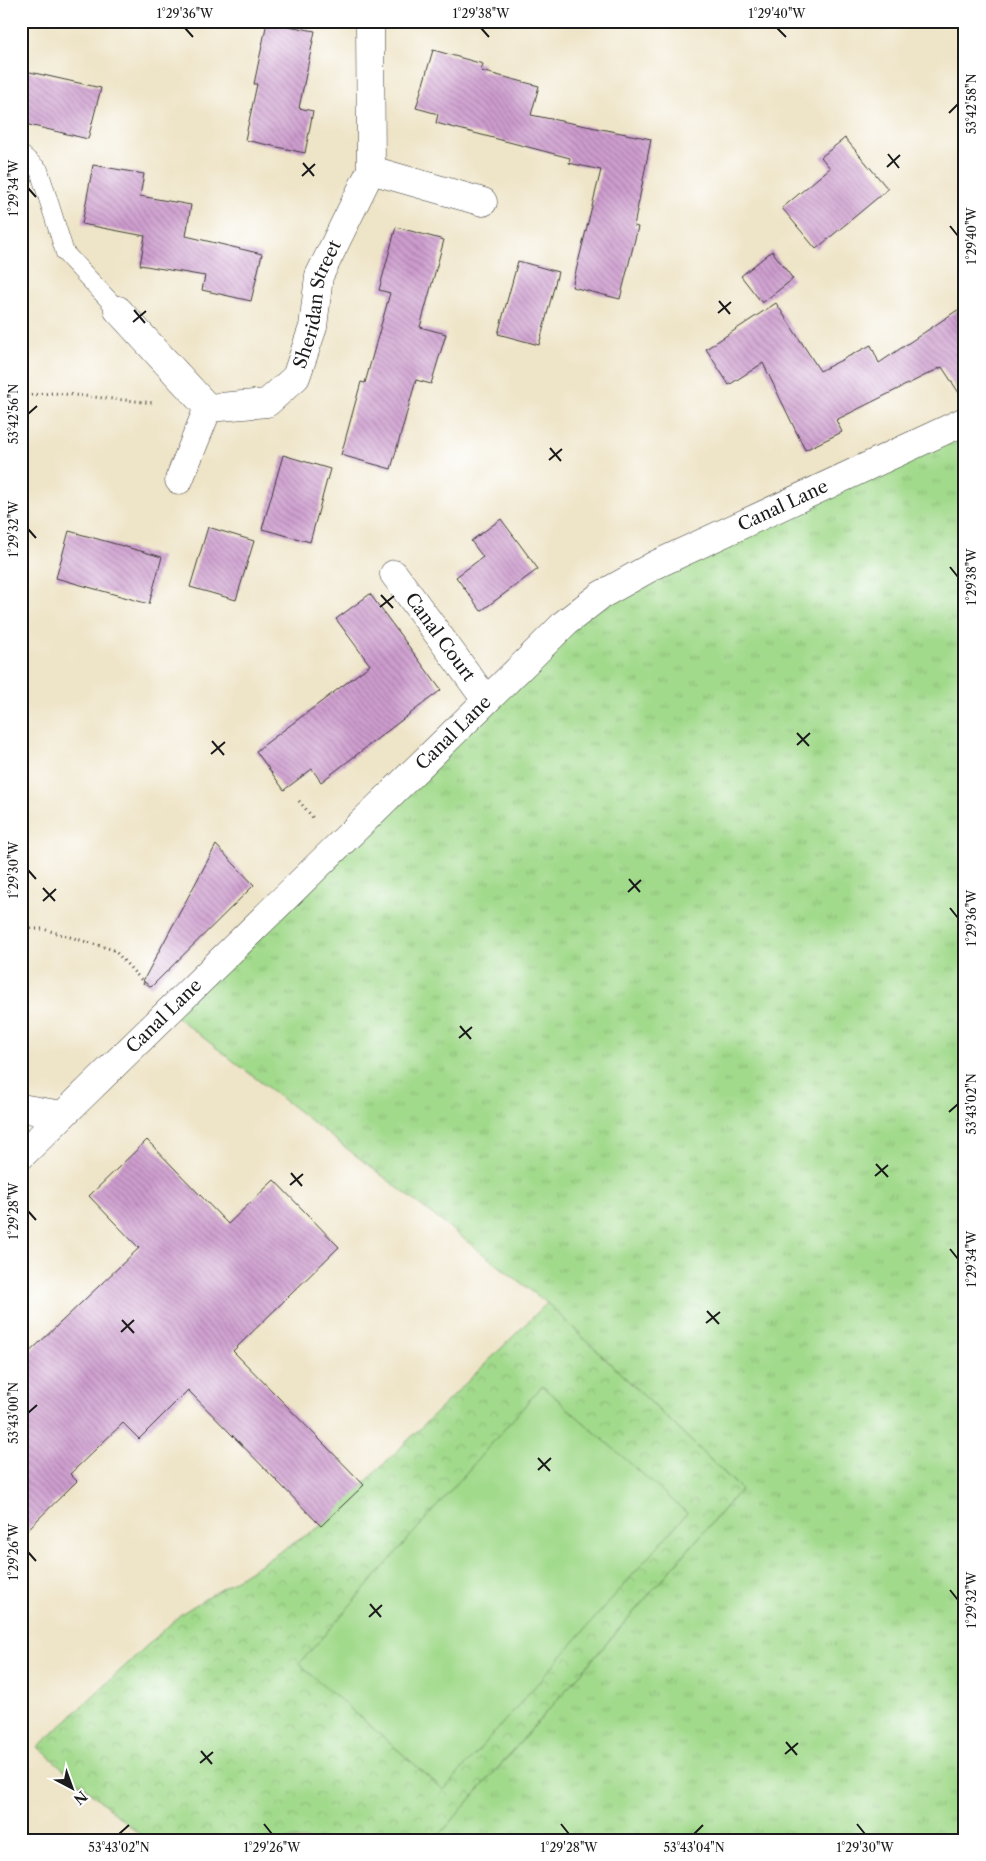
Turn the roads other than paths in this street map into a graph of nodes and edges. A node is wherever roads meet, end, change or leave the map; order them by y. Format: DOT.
graph roads {
  1 [pos="370,21"];
  2 [pos="21,154"];
  3 [pos="371,170"];
  4 [pos="482,202"];
  5 [pos="118,310"];
  6 [pos="208,408"];
  7 [pos="965,421"];
  8 [pos="179,480"];
  9 [pos="394,574"];
  10 [pos="486,700"];
  11 [pos="21,1108"];
  12 [pos="62,1115"];
  13 [pos="21,1156"];
  1 -- 3 [label="street, Sheridan Street"];
  2 -- 5 [label="lane"];
  3 -- 4 [label="street"];
  3 -- 6 [label="street, Sheridan Street"];
  5 -- 6 [label="street"];
  6 -- 8 [label="street"];
  7 -- 10 [label="street, Canal Lane"];
  9 -- 10 [label="street, Canal Court"];
  10 -- 12 [label="street, Canal Lane"];
  11 -- 12 [label="street"];
  12 -- 13 [label="street, Canal Lane"];
}
